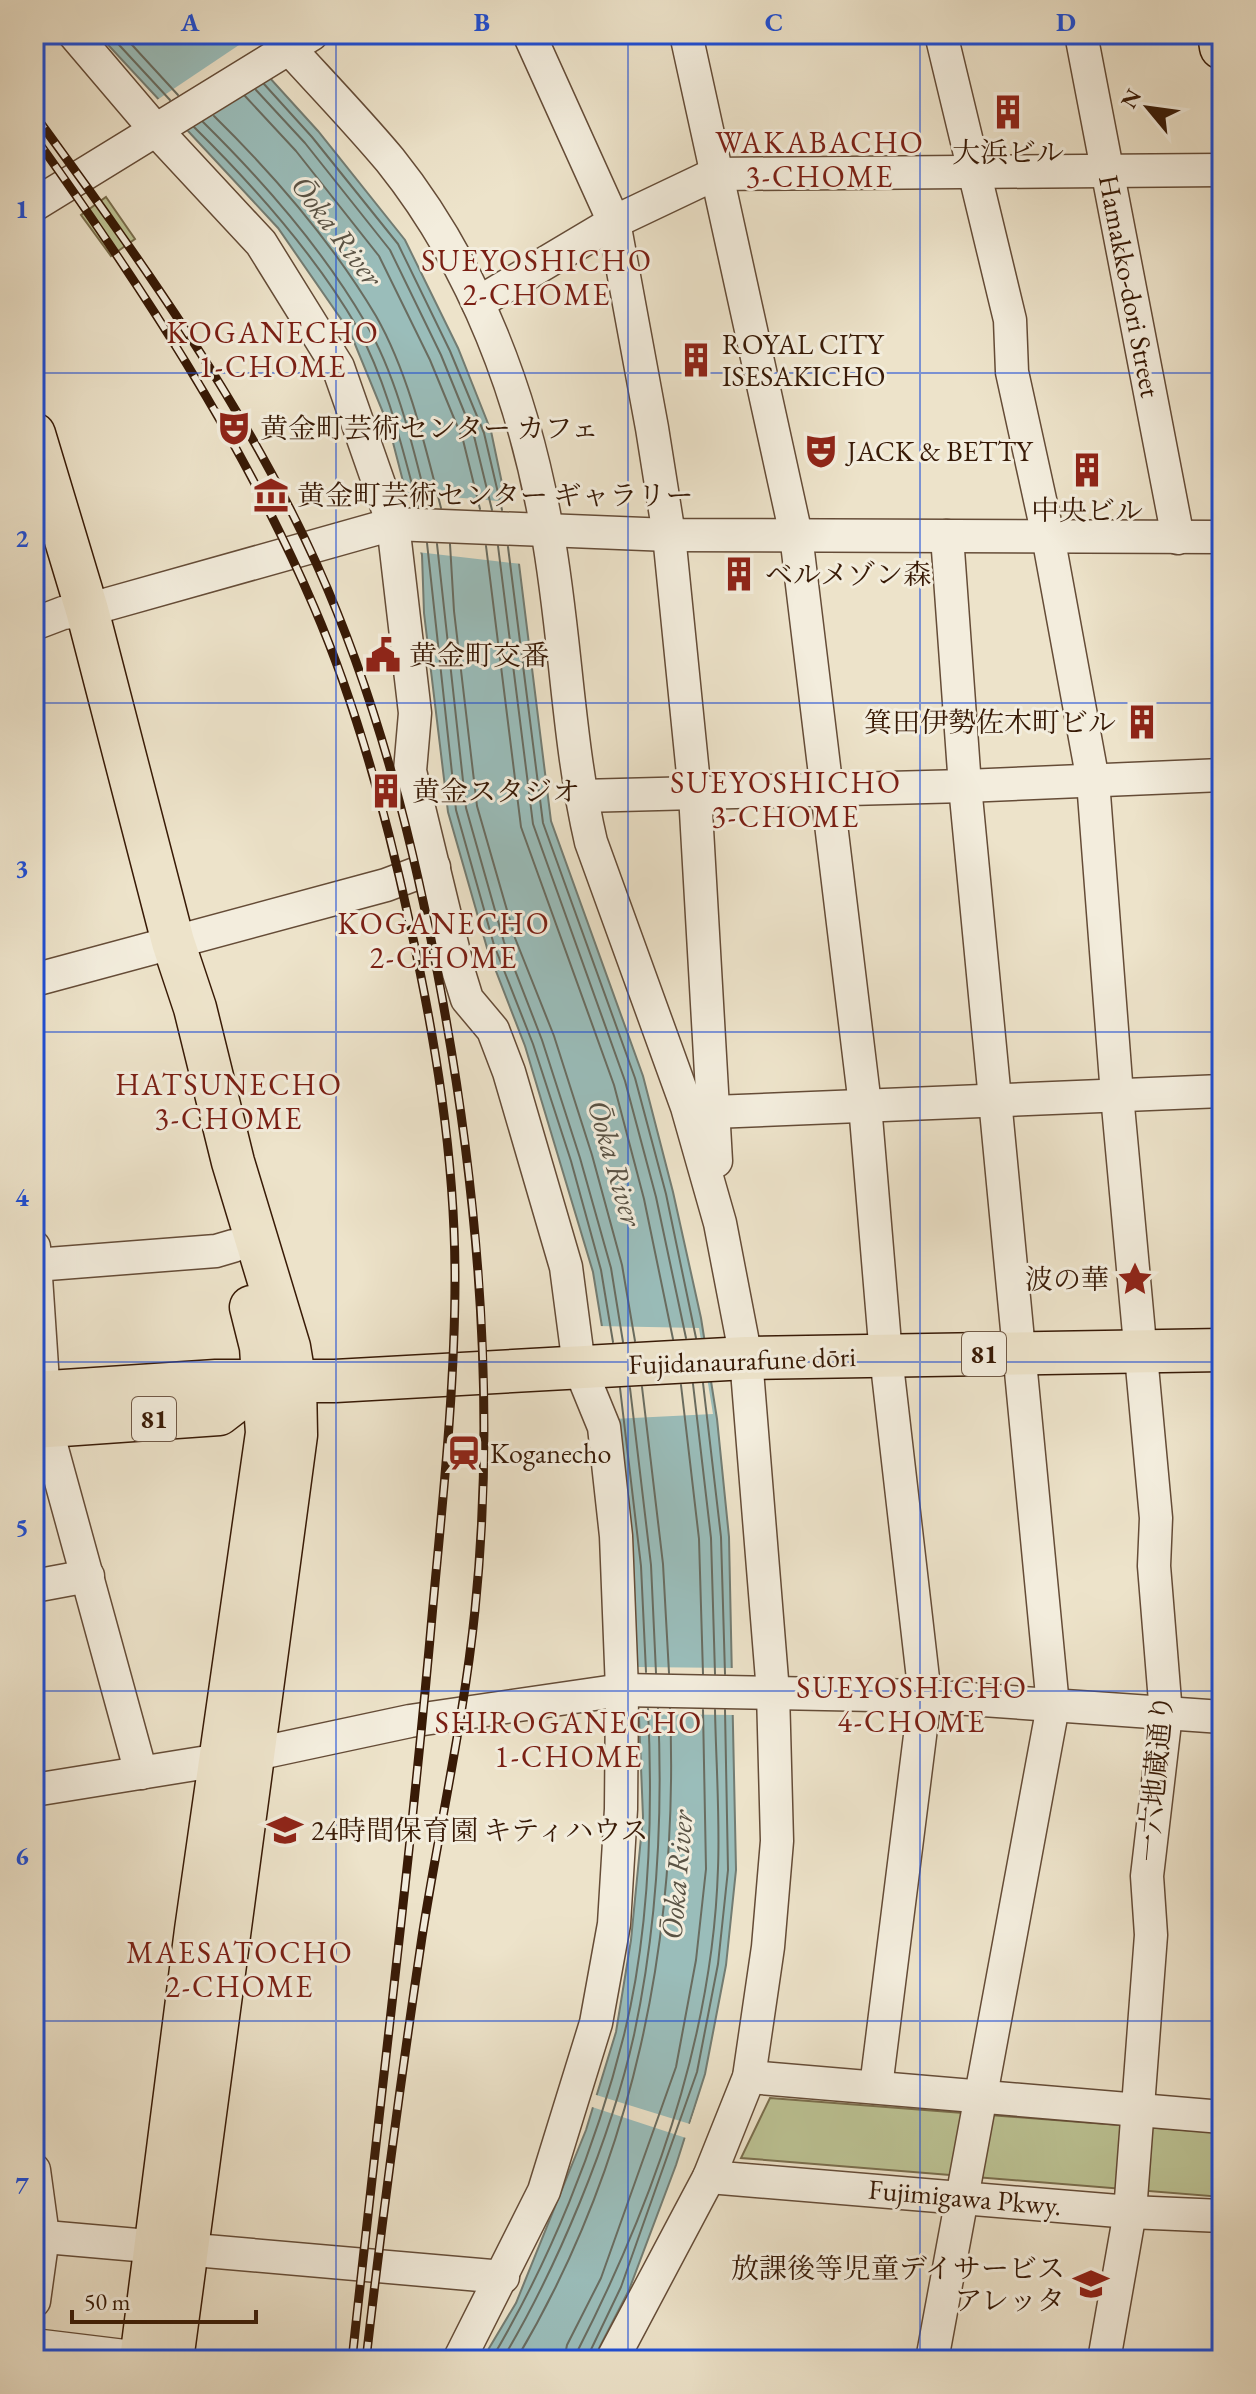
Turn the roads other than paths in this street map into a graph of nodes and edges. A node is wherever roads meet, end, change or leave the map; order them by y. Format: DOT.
graph roads {
  1 [pos="74,34"];
  2 [pos="529,34"];
  3 [pos="686,34"];
  4 [pos="941,34"];
  5 [pos="1081,34"];
  6 [pos="1220,34"];
  7 [pos="292,38"];
  8 [pos="1222,47"];
  9 [pos="154,128"];
  10 [pos="974,170"];
  11 [pos="1222,170"];
  12 [pos="1108,171"];
  13 [pos="715,174"];
  14 [pos="34,205"];
  15 [pos="614,222"];
  16 [pos="478,303"];
  17 [pos="34,434"];
  18 [pos="34,510"];
  19 [pos="393,524"];
  20 [pos="548,533"];
  21 [pos="669,535"];
  22 [pos="796,535"];
  23 [pos="947,536"];
  24 [pos="1048,536"];
  25 [pos="1222,537"];
  26 [pos="1178,538"];
  27 [pos="61,616"];
  28 [pos="1222,775"];
  29 [pos="1093,781"];
  30 [pos="965,786"];
  31 [pos="829,790"];
  32 [pos="695,794"];
  33 [pos="581,796"];
  34 [pos="434,867"];
  35 [pos="164,944"];
  36 [pos="34,980"];
  37 [pos="1222,1091"];
  38 [pos="1117,1095"];
  39 [pos="995,1100"];
  40 [pos="865,1105"];
  41 [pos="700,1110"];
  42 [pos="233,1246"];
  43 [pos="35,1256"];
  44 [pos="1222,1350"];
  45 [pos="1143,1352"];
  46 [pos="1017,1354"];
  47 [pos="886,1356"];
  48 [pos="746,1358"];
  49 [pos="579,1366"];
  50 [pos="279,1382"];
  51 [pos="40,1410"];
  52 [pos="88,1576"];
  53 [pos="34,1586"];
  54 [pos="628,1690"];
  55 [pos="773,1692"];
  56 [pos="925,1696"];
  57 [pos="1053,1706"];
  58 [pos="1166,1714"];
  59 [pos="1222,1717"];
  60 [pos="235,1757"];
  61 [pos="141,1773"];
  62 [pos="34,1790"];
  63 [pos="749,2077"];
  64 [pos="876,2087"];
  65 [pos="983,2097"];
  66 [pos="1137,2108"];
  67 [pos="1222,2117"];
  68 [pos="34,2170"];
  69 [pos="709,2177"];
  70 [pos="963,2196"];
  71 [pos="1130,2212"];
  72 [pos="1222,2216"];
  73 [pos="38,2236"];
  74 [pos="172,2249"];
  75 [pos="503,2277"];
  76 [pos="34,2301"];
  77 [pos="34,2345"];
  78 [pos="151,2359"];
  79 [pos="459,2360"];
  80 [pos="612,2360"];
  81 [pos="932,2360"];
  82 [pos="1104,2360"];
  1 -- 9 [label="street"];
  2 -- 15 [label="street"];
  3 -- 13 [label="street"];
  4 -- 10 [label="street, 一六地蔵通り"];
  5 -- 12 [label="street, Hamakko-dori Street"];
  6 -- 8 [label="highway"];
  7 -- 9 [label="street"];
  7 -- 16 [label="street"];
  9 -- 14 [label="street"];
  9 -- 19 [label="street"];
  10 -- 12 [label="street"];
  10 -- 13 [label="street"];
  10 -- 24 [label="street, 一六地蔵通り"];
  11 -- 12 [label="street"];
  12 -- 26 [label="street, Hamakko-dori Street"];
  13 -- 15 [label="street"];
  13 -- 22 [label="street"];
  15 -- 16 [label="street"];
  15 -- 21 [label="street"];
  16 -- 20 [label="street"];
  17 -- 27 [label="main road"];
  18 -- 27 [label="main road"];
  19 -- 20 [label="street"];
  19 -- 27 [label="street"];
  19 -- 34 [label="street"];
  20 -- 21 [label="street"];
  20 -- 33 [label="street"];
  21 -- 22 [label="street"];
  21 -- 32 [label="street"];
  22 -- 23 [label="street"];
  22 -- 31 [label="street"];
  23 -- 24 [label="street"];
  23 -- 30 [label="street"];
  24 -- 26 [label="street"];
  24 -- 29 [label="street, 一六地蔵通り"];
  25 -- 26 [label="street"];
  27 -- 35 [label="main road"];
  28 -- 29 [label="street"];
  29 -- 30 [label="street"];
  29 -- 38 [label="street, 一六地蔵通り"];
  30 -- 31 [label="street"];
  30 -- 39 [label="street"];
  31 -- 32 [label="street"];
  31 -- 40 [label="street"];
  32 -- 33 [label="street"];
  32 -- 41 [label="street"];
  33 -- 41 [label="street"];
  34 -- 35 [label="street"];
  34 -- 49 [label="street"];
  35 -- 36 [label="street"];
  35 -- 42 [label="main road"];
  35 -- 50 [label="main road"];
  37 -- 38 [label="street"];
  38 -- 39 [label="street"];
  38 -- 45 [label="street, 一六地蔵通り"];
  39 -- 40 [label="street"];
  39 -- 46 [label="street"];
  40 -- 41 [label="street"];
  40 -- 47 [label="street"];
  41 -- 48 [label="street"];
  42 -- 43 [label="street"];
  42 -- 50 [label="main road"];
  43 -- 51 [label="street"];
  44 -- 45 [label="main road, Fujidanaurafune dōri / 81"];
  45 -- 46 [label="main road, Fujidanaurafune dōri / 81"];
  45 -- 58 [label="street, 一六地蔵通り"];
  46 -- 47 [label="main road, Fujidanaurafune dōri / 81"];
  46 -- 57 [label="street"];
  47 -- 48 [label="main road, Fujidanaurafune dōri / 81"];
  47 -- 56 [label="street"];
  48 -- 49 [label="main road, Fujidanaurafune dōri / 81"];
  48 -- 55 [label="street"];
  49 -- 50 [label="main road, Fujidanaurafune dōri / 81"];
  49 -- 54 [label="street"];
  50 -- 51 [label="main road, 81"];
  50 -- 60 [label="main road"];
  51 -- 52 [label="street"];
  52 -- 53 [label="street"];
  52 -- 61 [label="street"];
  54 -- 55 [label="street"];
  54 -- 60 [label="street"];
  54 -- 75 [label="street"];
  55 -- 56 [label="street"];
  55 -- 63 [label="street"];
  56 -- 57 [label="street"];
  56 -- 64 [label="street"];
  57 -- 58 [label="street"];
  57 -- 65 [label="street"];
  58 -- 59 [label="street"];
  58 -- 66 [label="street, 一六地蔵通り"];
  60 -- 61 [label="street"];
  60 -- 74 [label="main road"];
  61 -- 62 [label="street"];
  63 -- 64 [label="street"];
  63 -- 69 [label="street"];
  64 -- 65 [label="street"];
  65 -- 66 [label="street"];
  65 -- 70 [label="street"];
  66 -- 67 [label="street"];
  66 -- 71 [label="street, 一六地蔵通り"];
  68 -- 73 [label="street"];
  69 -- 70 [label="street, Fujimigawa Pkwy."];
  69 -- 80 [label="street"];
  70 -- 71 [label="street, Fujimigawa Pkwy."];
  70 -- 81 [label="street"];
  71 -- 72 [label="street, Fujimigawa Pkwy."];
  71 -- 82 [label="street, 一六地蔵通り"];
  73 -- 74 [label="street"];
  73 -- 76 [label="street"];
  74 -- 75 [label="street"];
  74 -- 78 [label="main road"];
  75 -- 79 [label="street"];
  77 -- 78 [label="street"];
}
